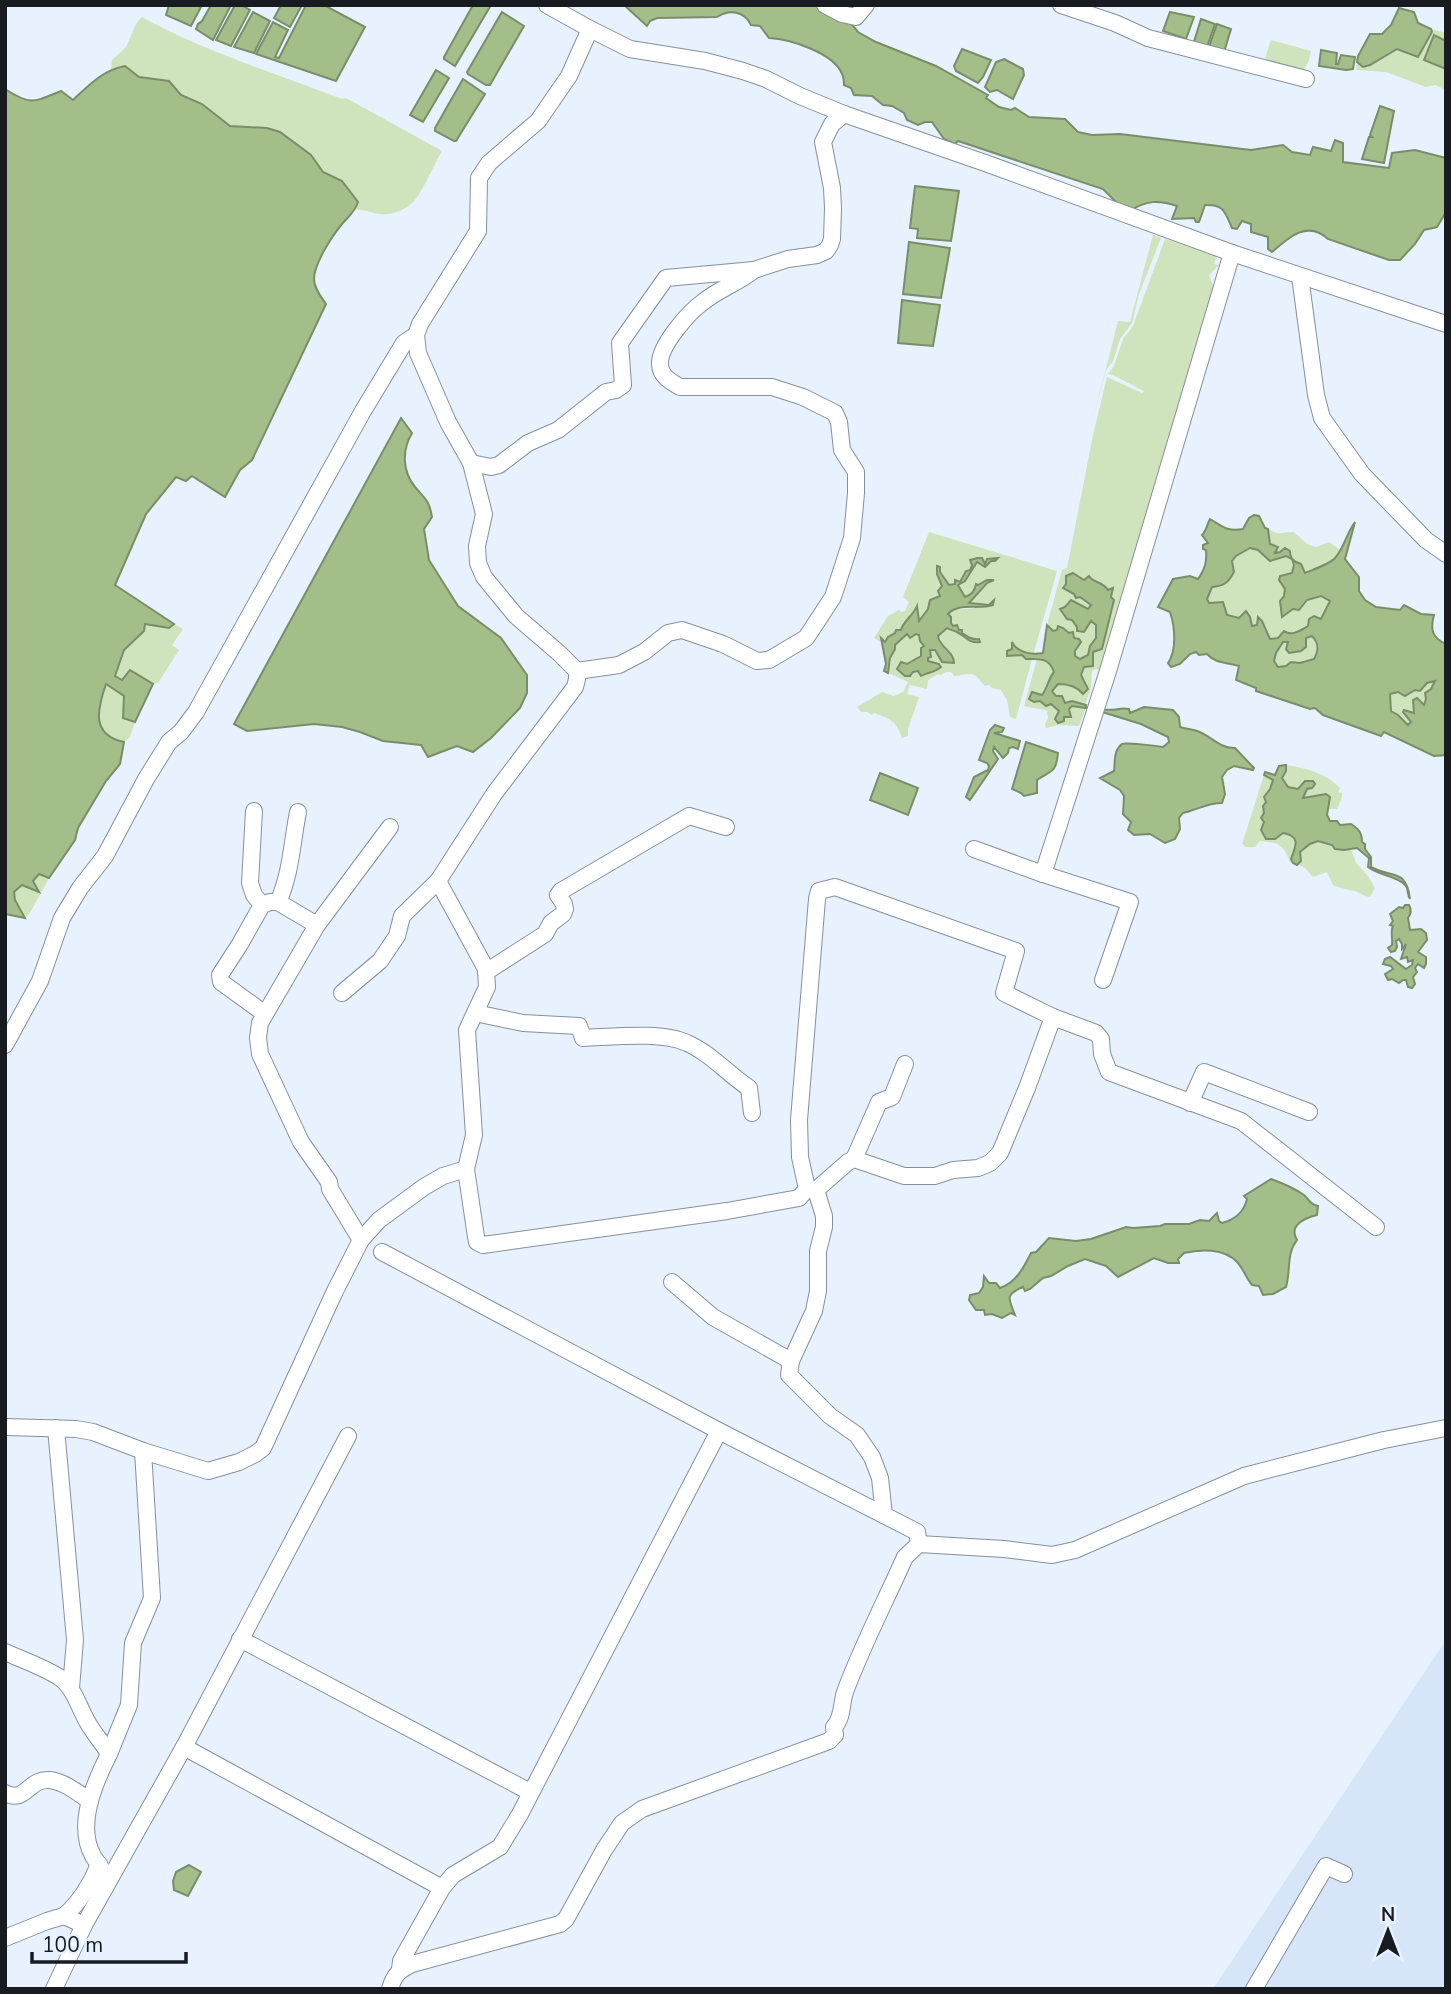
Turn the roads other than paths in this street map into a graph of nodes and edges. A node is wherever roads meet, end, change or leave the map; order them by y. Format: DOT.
graph roads {
  1 [pos="547,5"];
  2 [pos="825,5"];
  3 [pos="866,5"];
  4 [pos="1061,5"];
  5 [pos="590,29"];
  6 [pos="1306,79"];
  7 [pos="844,114"];
  8 [pos="1232,253"];
  9 [pos="754,270"];
  10 [pos="1300,276"];
  11 [pos="1446,324"];
  12 [pos="416,335"];
  13 [pos="471,463"];
  14 [pos="1446,554"];
  15 [pos="577,671"];
  16 [pos="254,811"];
  17 [pos="298,812"];
  18 [pos="390,827"];
  19 [pos="726,827"];
  20 [pos="974,849"];
  21 [pos="1043,874"];
  22 [pos="438,881"];
  23 [pos="270,904"];
  24 [pos="317,925"];
  25 [pos="486,972"];
  26 [pos="1103,980"];
  27 [pos="342,993"];
  28 [pos="475,1013"];
  29 [pos="265,1014"];
  30 [pos="1053,1017"];
  31 [pos="5,1045"];
  32 [pos="905,1064"];
  33 [pos="1190,1103"];
  34 [pos="1309,1112"];
  35 [pos="752,1113"];
  36 [pos="854,1159"];
  37 [pos="466,1169"];
  38 [pos="811,1190"];
  39 [pos="1376,1227"];
  40 [pos="361,1240"];
  41 [pos="382,1252"];
  42 [pos="672,1282"];
  43 [pos="791,1361"];
  44 [pos="5,1427"];
  45 [pos="56,1428"];
  46 [pos="1446,1428"];
  47 [pos="719,1431"];
  48 [pos="348,1436"];
  49 [pos="143,1451"];
  50 [pos="884,1516"];
  51 [pos="919,1544"];
  52 [pos="240,1639"];
  53 [pos="5,1652"];
  54 [pos="71,1688"];
  55 [pos="184,1746"];
  56 [pos="108,1754"];
  57 [pos="5,1793"];
  58 [pos="530,1793"];
  59 [pos="90,1801"];
  60 [pos="99,1864"];
  61 [pos="1344,1874"];
  62 [pos="109,1880"];
  63 [pos="442,1888"];
  64 [pos="64,1916"];
  65 [pos="84,1925"];
  66 [pos="5,1938"];
  67 [pos="400,1969"];
  68 [pos="54,1989"];
  69 [pos="390,1989"];
  70 [pos="1254,1989"];
  1 -- 5 [label="street"];
  2 -- 3 [label="street"];
  4 -- 6 [label="street"];
  5 -- 7 [label="street"];
  5 -- 12 [label="street"];
  7 -- 8 [label="street"];
  7 -- 9 [label="street"];
  8 -- 10 [label="street"];
  8 -- 21 [label="street"];
  9 -- 13 [label="street"];
  9 -- 15 [label="street"];
  10 -- 11 [label="street"];
  10 -- 14 [label="street"];
  12 -- 13 [label="street"];
  12 -- 31 [label="street"];
  13 -- 15 [label="street"];
  15 -- 22 [label="street"];
  16 -- 23 [label="street"];
  17 -- 23 [label="street"];
  18 -- 24 [label="street"];
  19 -- 25 [label="street"];
  20 -- 21 [label="street"];
  21 -- 26 [label="street"];
  22 -- 25 [label="street"];
  22 -- 27 [label="street"];
  23 -- 24 [label="street"];
  23 -- 29 [label="street"];
  24 -- 29 [label="street"];
  25 -- 28 [label="street"];
  28 -- 35 [label="street"];
  28 -- 37 [label="street"];
  29 -- 40 [label="street"];
  30 -- 33 [label="street"];
  30 -- 36 [label="street"];
  30 -- 38 [label="street"];
  32 -- 36 [label="street"];
  33 -- 34 [label="street"];
  33 -- 39 [label="street"];
  36 -- 38 [label="street"];
  37 -- 38 [label="street"];
  37 -- 40 [label="street"];
  38 -- 43 [label="street"];
  40 -- 49 [label="street"];
  41 -- 47 [label="street"];
  42 -- 43 [label="street"];
  43 -- 50 [label="street"];
  44 -- 45 [label="street"];
  45 -- 49 [label="street"];
  45 -- 54 [label="street"];
  46 -- 51 [label="street"];
  47 -- 50 [label="street"];
  47 -- 58 [label="street"];
  48 -- 52 [label="street"];
  49 -- 56 [label="street"];
  50 -- 51 [label="street"];
  51 -- 67 [label="street"];
  52 -- 55 [label="street"];
  52 -- 58 [label="street"];
  53 -- 54 [label="street"];
  54 -- 56 [label="street"];
  55 -- 62 [label="street"];
  55 -- 63 [label="street"];
  56 -- 59 [label="street"];
  57 -- 59 [label="street"];
  58 -- 63 [label="street"];
  59 -- 60 [label="street"];
  60 -- 62 [label="street"];
  60 -- 64 [label="street"];
  61 -- 70 [label="street"];
  62 -- 65 [label="street"];
  63 -- 67 [label="street"];
  64 -- 65 [label="street"];
  64 -- 66 [label="street"];
  65 -- 68 [label="street"];
  67 -- 69 [label="street"];
}
